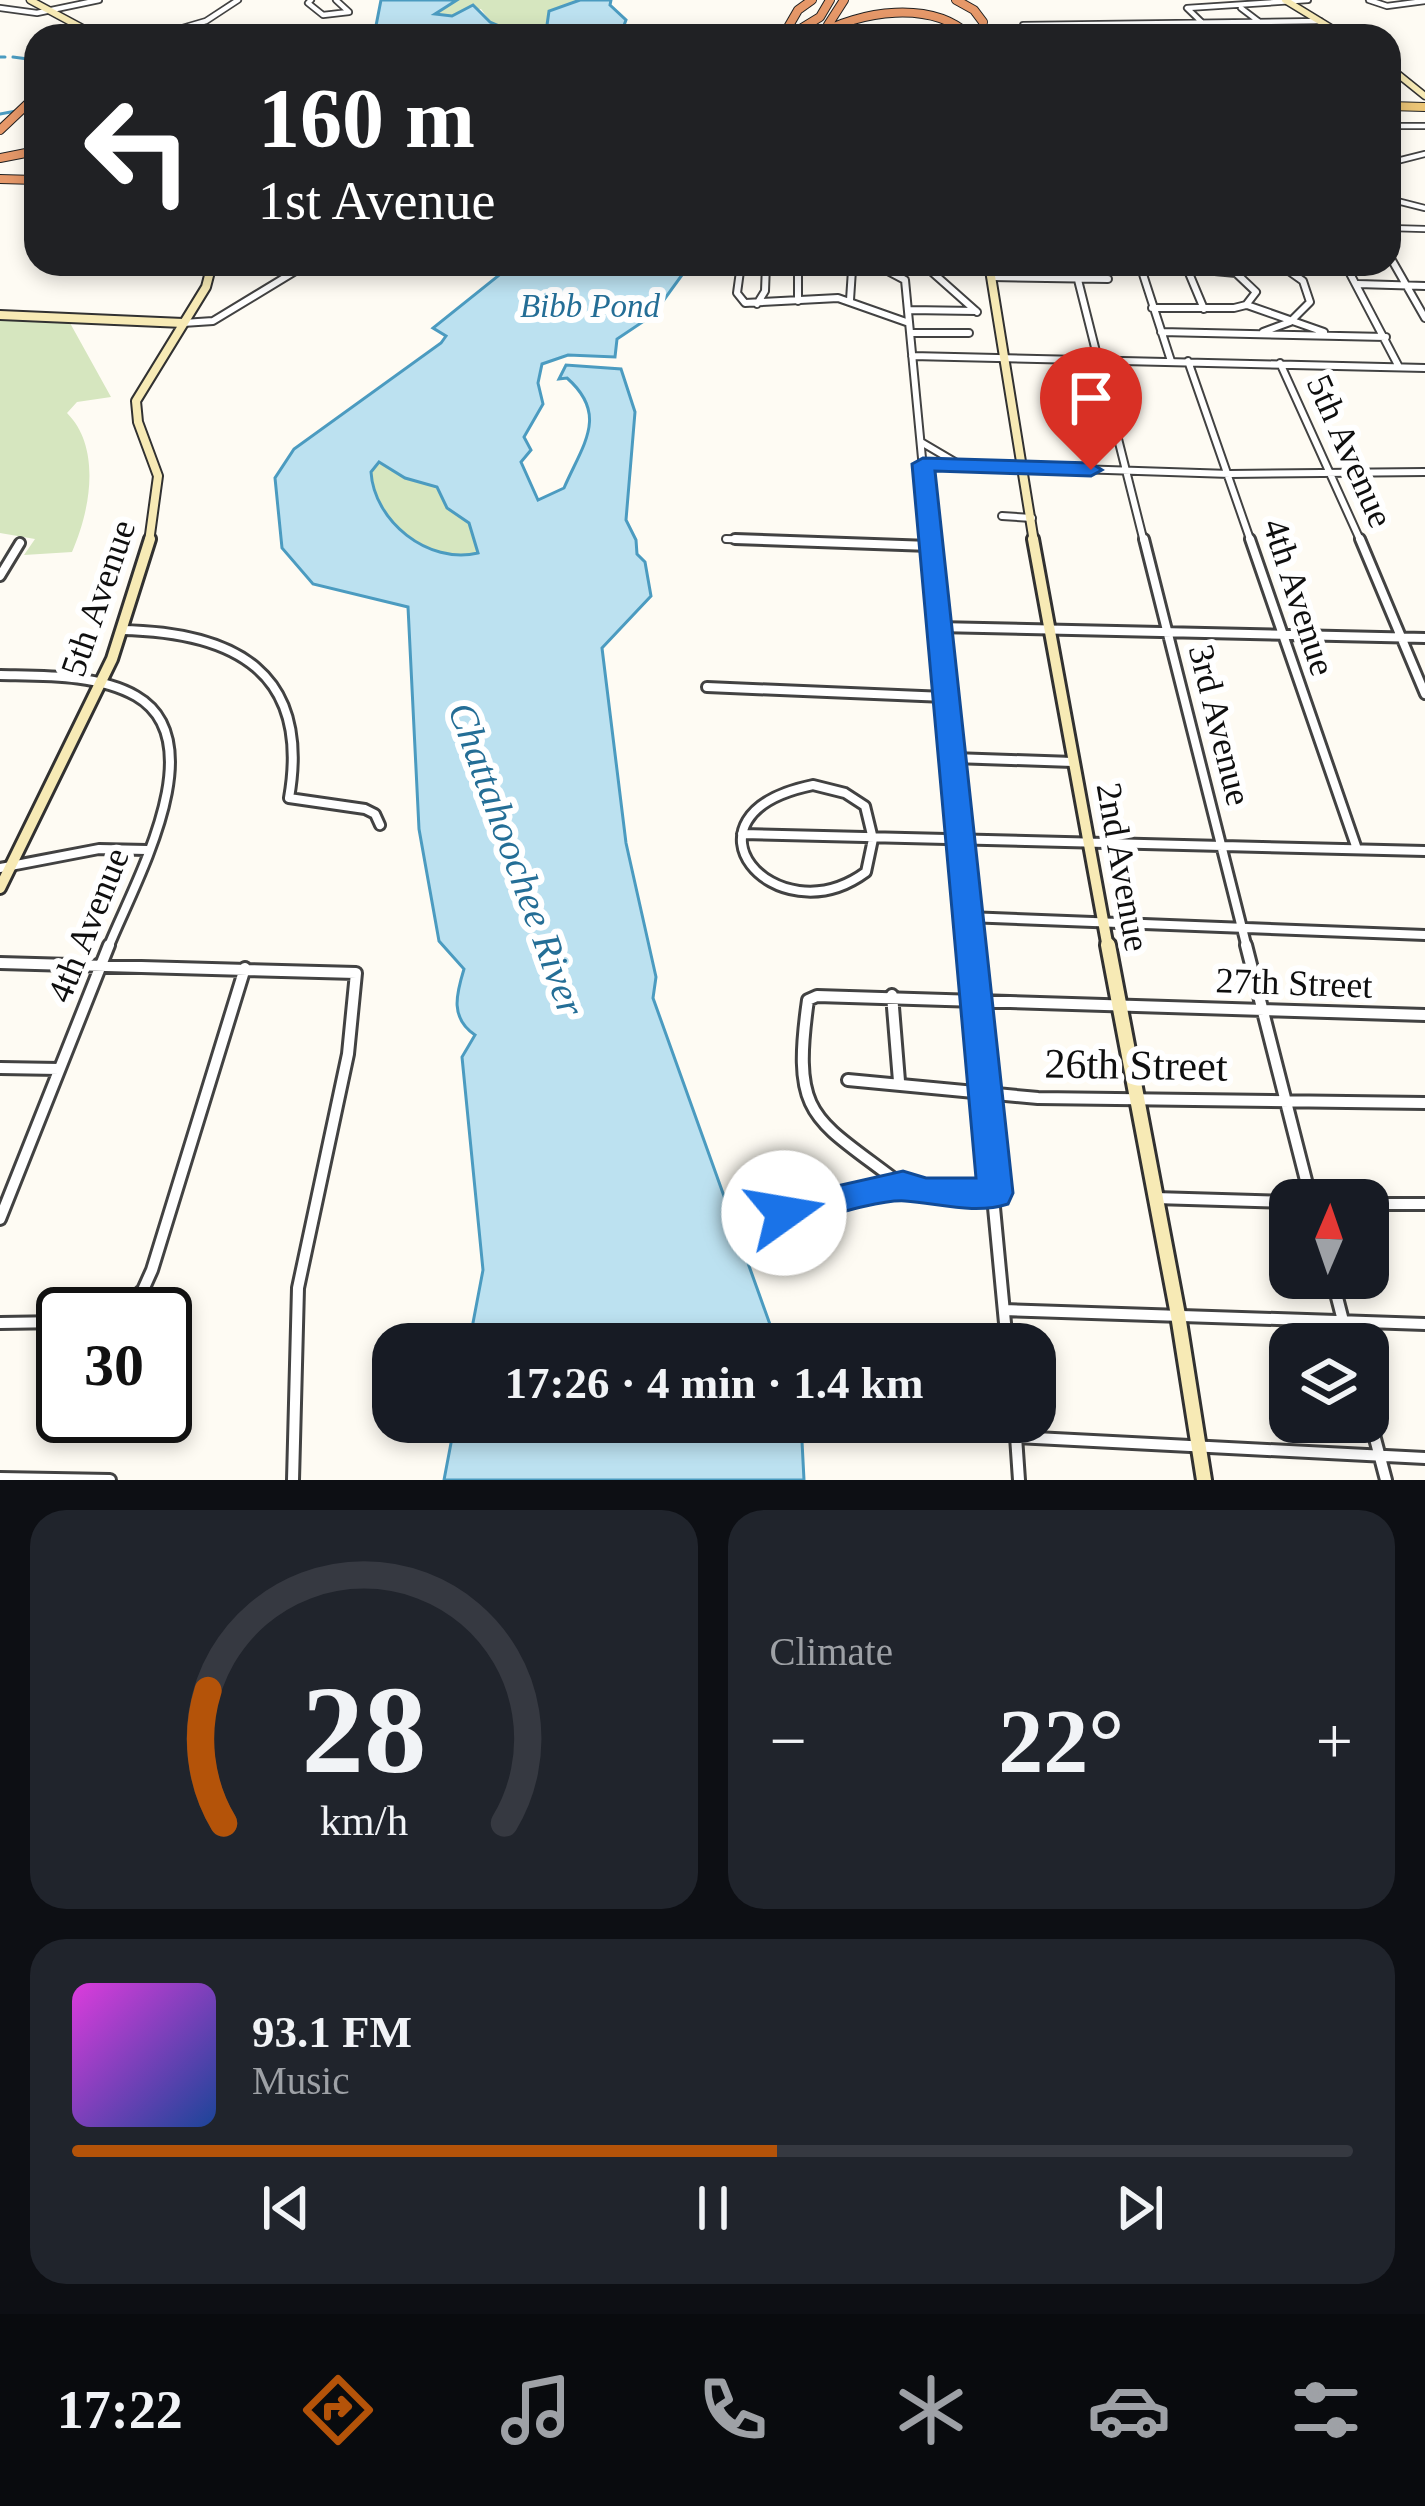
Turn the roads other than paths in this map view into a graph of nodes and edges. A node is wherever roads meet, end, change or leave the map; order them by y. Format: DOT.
graph roads {
  1 [pos="30,0"];
  2 [pos="87,0"];
  3 [pos="99,0"];
  4 [pos="238,0"];
  5 [pos="311,0"];
  6 [pos="336,0"];
  7 [pos="812,0"];
  8 [pos="830,0"];
  9 [pos="890,0"];
  10 [pos="956,0"];
  11 [pos="968,0"];
  12 [pos="1308,0"];
  13 [pos="1287,1"];
  14 [pos="1371,1"];
  15 [pos="1425,1"];
  16 [pos="1239,6"];
  17 [pos="0,8"];
  18 [pos="49,8"];
  19 [pos="1322,21"];
  20 [pos="983,22"];
  21 [pos="76,24"];
  22 [pos="196,24"];
  23 [pos="792,24"];
  24 [pos="807,24"];
  25 [pos="837,24"];
  26 [pos="960,24"];
  27 [pos="969,24"];
  28 [pos="1201,24"];
  29 [pos="1262,24"];
  30 [pos="1278,24"];
  31 [pos="1326,24"];
  32 [pos="1401,77"];
  33 [pos="1425,96"];
  34 [pos="24,109"];
  35 [pos="0,130"];
  36 [pos="1401,275"];
  37 [pos="209,276"];
  38 [pos="287,276"];
  39 [pos="742,276"];
  40 [pos="766,276"];
  41 [pos="798,276"];
  42 [pos="852,276"];
  43 [pos="897,276"];
  44 [pos="937,276"];
  45 [pos="1143,276"];
  46 [pos="1190,276"];
  47 [pos="1239,276"];
  48 [pos="1297,276"];
  49 [pos="1352,276"];
  50 [pos="992,277"];
  51 [pos="1077,278"];
  52 [pos="1108,279"];
  53 [pos="1357,284"];
  54 [pos="1408,286"];
  55 [pos="1425,286"];
  56 [pos="850,300"];
  57 [pos="798,301"];
  58 [pos="757,304"];
  59 [pos="1246,304"];
  60 [pos="1152,308"];
  61 [pos="1204,309"];
  62 [pos="909,310"];
  63 [pos="0,315"];
  64 [pos="1425,318"];
  65 [pos="1290,322"];
  66 [pos="183,323"];
  67 [pos="911,328"];
  68 [pos="1161,332"];
  69 [pos="969,333"];
  70 [pos="1338,334"];
  71 [pos="1250,335"];
  72 [pos="1386,337"];
  73 [pos="911,356"];
  74 [pos="1005,358"];
  75 [pos="1096,359"];
  76 [pos="1171,361"];
  77 [pos="1188,362"];
  78 [pos="1280,363"];
  79 [pos="1399,367"];
  80 [pos="1425,368"];
  81 [pos="920,442"];
  82 [pos="923,464"];
  83 [pos="961,464"];
  84 [pos="1023,467"];
  85 [pos="1125,471"];
  86 [pos="1425,472"];
  87 [pos="1230,474"];
  88 [pos="1334,475"];
  89 [pos="1002,516"];
  90 [pos="1032,518"];
  91 [pos="725,539"];
  92 [pos="20,543"];
  93 [pos="930,546"];
  94 [pos="0,576"];
  95 [pos="937,627"];
  96 [pos="121,630"];
  97 [pos="1048,630"];
  98 [pos="1166,634"];
  99 [pos="1282,636"];
  100 [pos="1400,637"];
  101 [pos="1425,638"];
  102 [pos="0,675"];
  103 [pos="99,681"];
  104 [pos="706,687"];
  105 [pos="1425,694"];
  106 [pos="945,697"];
  107 [pos="952,758"];
  108 [pos="1073,761"];
  109 [pos="380,825"];
  110 [pos="742,834"];
  111 [pos="873,838"];
  112 [pos="960,842"];
  113 [pos="1088,845"];
  114 [pos="1219,846"];
  115 [pos="1357,849"];
  116 [pos="147,850"];
  117 [pos="1425,850"];
  118 [pos="5,867"];
  119 [pos="0,888"];
  120 [pos="967,916"];
  121 [pos="1105,924"];
  122 [pos="1239,928"];
  123 [pos="1425,934"];
  124 [pos="0,963"];
  125 [pos="101,964"];
  126 [pos="245,968"];
  127 [pos="892,995"];
  128 [pos="975,1000"];
  129 [pos="1116,1003"];
  130 [pos="1261,1008"];
  131 [pos="1425,1016"];
  132 [pos="0,1068"];
  133 [pos="59,1069"];
  134 [pos="848,1080"];
  135 [pos="899,1082"];
  136 [pos="986,1096"];
  137 [pos="1136,1099"];
  138 [pos="1286,1102"];
  139 [pos="1425,1103"];
  140 [pos="1306,1179"];
  141 [pos="903,1186"];
  142 [pos="6,1188"];
  143 [pos="995,1193"];
  144 [pos="1154,1198"];
  145 [pos="1269,1201"];
  146 [pos="1389,1204"];
  147 [pos="1425,1204"];
  148 [pos="784,1213"];
  149 [pos="0,1219"];
  150 [pos="144,1287"];
  151 [pos="1337,1299"];
  152 [pos="1004,1310"];
  153 [pos="1178,1315"];
  154 [pos="1342,1318"];
  155 [pos="36,1323"];
  156 [pos="1005,1323"];
  157 [pos="1343,1323"];
  158 [pos="0,1324"];
  159 [pos="1425,1324"];
  160 [pos="1056,1440"];
  161 [pos="1016,1443"];
  162 [pos="1377,1443"];
  163 [pos="1198,1449"];
  164 [pos="1381,1458"];
  165 [pos="1425,1458"];
  166 [pos="0,1478"];
  167 [pos="110,1480"];
  168 [pos="293,1480"];
  169 [pos="1019,1480"];
  170 [pos="1204,1480"];
  171 [pos="1386,1480"];
  1 -- 18 [label="main road"];
  2 -- 18 [label="street"];
  3 -- 18 [label="street"];
  4 -- 22 [label="street"];
  5 -- 6 [label="street"];
  7 -- 23 [label="highway"];
  8 -- 24 [label="highway"];
  9 -- 27 [label="highway"];
  10 -- 20 [label="highway"];
  11 -- 20 [label="highway"];
  12 -- 13 [label="street"];
  13 -- 16 [label="street"];
  13 -- 19 [label="main road"];
  14 -- 15 [label="street"];
  16 -- 28 [label="street"];
  16 -- 29 [label="street"];
  17 -- 18 [label="street"];
  18 -- 21 [label="main road"];
  19 -- 30 [label="street"];
  19 -- 31 [label="main road"];
  25 -- 26 [label="highway"];
  32 -- 33 [label="main road"];
  34 -- 35 [label="highway"];
  36 -- 54 [label="street"];
  37 -- 66 [label="main road, 5th Avenue"];
  38 -- 66 [label="street"];
  39 -- 58 [label="street"];
  40 -- 58 [label="street"];
  41 -- 57 [label="street"];
  42 -- 56 [label="street"];
  43 -- 62 [label="street"];
  44 -- 62 [label="street"];
  45 -- 60 [label="street"];
  46 -- 61 [label="street"];
  47 -- 59 [label="street"];
  48 -- 65 [label="street"];
  49 -- 53 [label="street"];
  50 -- 51 [label="street"];
  50 -- 74 [label="main road, 2nd Avenue"];
  51 -- 52 [label="street"];
  51 -- 75 [label="street, 3rd Avenue"];
  53 -- 54 [label="street"];
  53 -- 72 [label="street"];
  54 -- 55 [label="street"];
  54 -- 64 [label="street"];
  56 -- 57 [label="street"];
  56 -- 67 [label="street"];
  57 -- 58 [label="street"];
  59 -- 61 [label="street"];
  59 -- 65 [label="street"];
  60 -- 61 [label="street"];
  60 -- 68 [label="street"];
  62 -- 67 [label="street"];
  63 -- 66 [label="main road"];
  65 -- 70 [label="street"];
  65 -- 71 [label="street"];
  66 -- 96 [label="main road, 5th Avenue"];
  67 -- 69 [label="street"];
  67 -- 73 [label="street"];
  68 -- 71 [label="street"];
  68 -- 76 [label="street"];
  70 -- 71 [label="street"];
  70 -- 72 [label="street"];
  72 -- 79 [label="street"];
  73 -- 74 [label="street"];
  73 -- 81 [label="street"];
  74 -- 75 [label="street"];
  74 -- 84 [label="main road, 2nd Avenue"];
  75 -- 76 [label="street"];
  75 -- 85 [label="street, 3rd Avenue"];
  76 -- 77 [label="street"];
  77 -- 78 [label="street"];
  77 -- 87 [label="street, 4th Avenue"];
  78 -- 79 [label="street"];
  78 -- 88 [label="street, 5th Avenue"];
  79 -- 80 [label="street"];
  81 -- 82 [label="street"];
  81 -- 83 [label="street"];
  82 -- 83 [label="street"];
  82 -- 93 [label="street"];
  83 -- 84 [label="street"];
  84 -- 85 [label="street"];
  84 -- 90 [label="main road, 2nd Avenue"];
  85 -- 87 [label="street"];
  85 -- 98 [label="street, 3rd Avenue"];
  86 -- 88 [label="street"];
  87 -- 88 [label="street"];
  87 -- 99 [label="street, 4th Avenue"];
  88 -- 100 [label="street, 5th Avenue"];
  89 -- 90 [label="street"];
  90 -- 97 [label="main road, 2nd Avenue"];
  91 -- 93 [label="street"];
  92 -- 94 [label="street"];
  93 -- 95 [label="street"];
  95 -- 97 [label="street"];
  95 -- 106 [label="street"];
  96 -- 103 [label="main road, 5th Avenue"];
  96 -- 109 [label="street"];
  97 -- 98 [label="street"];
  97 -- 108 [label="main road, 2nd Avenue"];
  98 -- 99 [label="street"];
  98 -- 114 [label="street, 3rd Avenue"];
  99 -- 100 [label="street"];
  99 -- 115 [label="street, 4th Avenue"];
  100 -- 101 [label="street"];
  100 -- 105 [label="street, 5th Avenue"];
  102 -- 103 [label="street"];
  103 -- 116 [label="street, 4th Avenue"];
  103 -- 118 [label="main road, 5th Avenue"];
  104 -- 106 [label="street"];
  106 -- 107 [label="street"];
  107 -- 108 [label="street"];
  107 -- 112 [label="street"];
  108 -- 113 [label="main road, 2nd Avenue"];
  110 -- 111 [label="street"];
  110 -- 111 [label="street"];
  110 -- 111 [label="street"];
  111 -- 112 [label="street"];
  112 -- 113 [label="street"];
  112 -- 120 [label="street"];
  113 -- 114 [label="street"];
  113 -- 121 [label="main road, 2nd Avenue"];
  114 -- 115 [label="street"];
  114 -- 122 [label="street, 3rd Avenue"];
  115 -- 117 [label="street"];
  116 -- 118 [label="street"];
  116 -- 125 [label="street, 4th Avenue"];
  118 -- 119 [label="main road, 5th Avenue"];
  120 -- 121 [label="street"];
  120 -- 128 [label="street"];
  121 -- 122 [label="street"];
  121 -- 129 [label="main road, 2nd Avenue"];
  122 -- 123 [label="street"];
  122 -- 130 [label="street, 3rd Avenue"];
  124 -- 125 [label="street"];
  125 -- 126 [label="street"];
  125 -- 133 [label="street, 4th Avenue"];
  126 -- 150 [label="street"];
  126 -- 168 [label="street"];
  127 -- 128 [label="street, 27th Street"];
  127 -- 135 [label="street"];
  127 -- 141 [label="street, 27th Street"];
  128 -- 129 [label="street, 27th Street"];
  128 -- 136 [label="street"];
  129 -- 130 [label="street, 27th Street"];
  129 -- 137 [label="main road, 2nd Avenue"];
  130 -- 131 [label="street, 27th Street"];
  130 -- 138 [label="street, 3rd Avenue"];
  132 -- 133 [label="street"];
  133 -- 142 [label="street, 4th Avenue"];
  134 -- 135 [label="street, 26th Street"];
  135 -- 136 [label="street, 26th Street"];
  136 -- 137 [label="street, 26th Street"];
  136 -- 143 [label="street"];
  137 -- 138 [label="street, 26th Street"];
  137 -- 144 [label="main road, 2nd Avenue"];
  138 -- 139 [label="street, 26th Street"];
  138 -- 140 [label="street, 3rd Avenue"];
  141 -- 143 [label="street"];
  141 -- 148 [label="street"];
  142 -- 149 [label="street, 4th Avenue"];
  143 -- 152 [label="street"];
  144 -- 145 [label="street"];
  144 -- 153 [label="main road, 2nd Avenue"];
  146 -- 147 [label="street"];
  151 -- 154 [label="street"];
  152 -- 153 [label="street"];
  152 -- 156 [label="street"];
  153 -- 154 [label="street"];
  153 -- 163 [label="main road, 2nd Avenue"];
  154 -- 157 [label="street"];
  154 -- 159 [label="street"];
  155 -- 158 [label="street"];
  160 -- 163 [label="street"];
  161 -- 169 [label="street"];
  162 -- 164 [label="street"];
  163 -- 164 [label="street"];
  163 -- 170 [label="main road, 2nd Avenue"];
  164 -- 165 [label="street"];
  164 -- 171 [label="street"];
  166 -- 167 [label="street"];
}
